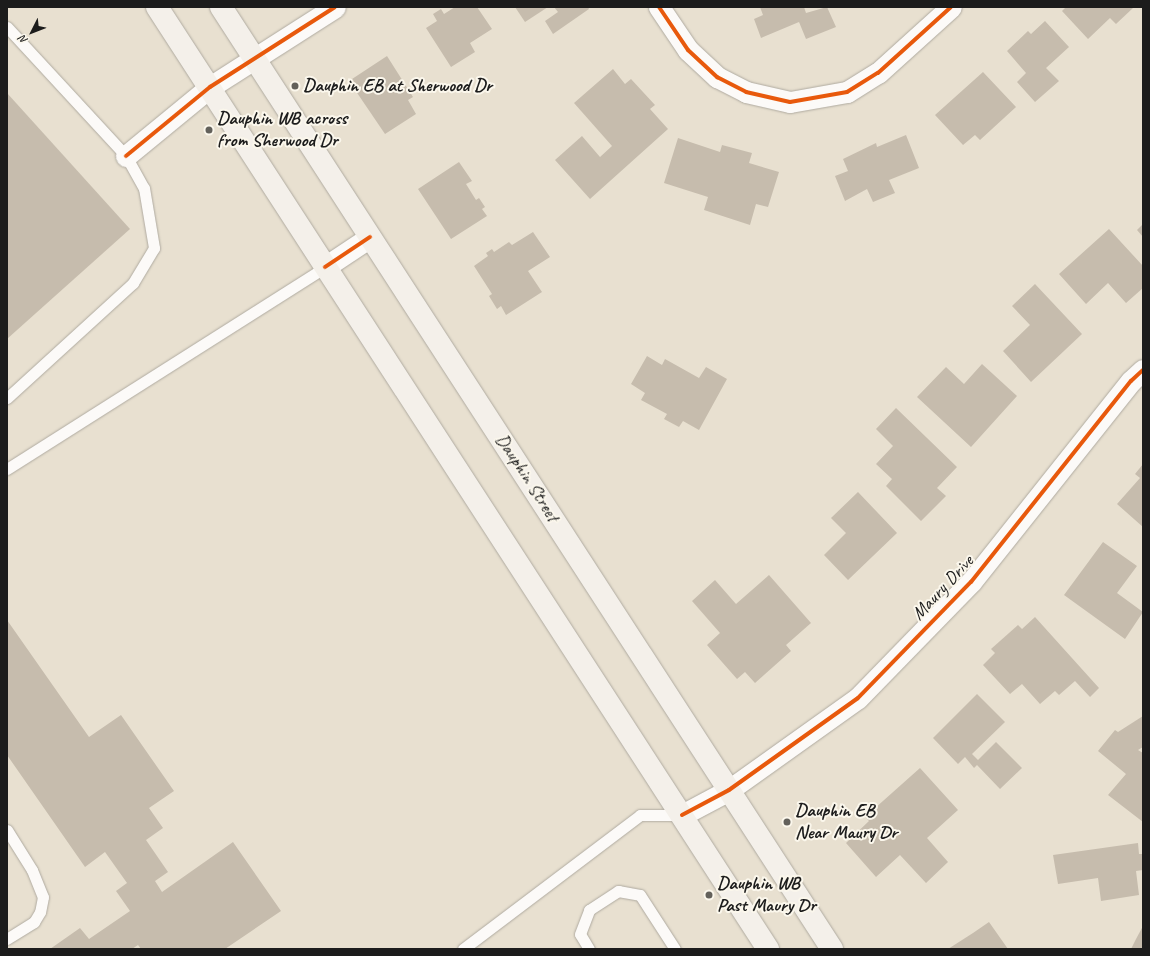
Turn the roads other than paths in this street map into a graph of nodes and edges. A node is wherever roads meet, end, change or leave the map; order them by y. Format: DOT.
graph roads {
  1 [pos="157,7"];
  2 [pos="221,7"];
  3 [pos="335,7"];
  4 [pos="660,7"];
  5 [pos="951,7"];
  6 [pos="7,27"];
  7 [pos="254,59"];
  8 [pos="210,87"];
  9 [pos="126,156"];
  10 [pos="370,237"];
  11 [pos="325,267"];
  12 [pos="1143,370"];
  13 [pos="7,398"];
  14 [pos="7,469"];
  15 [pos="729,790"];
  16 [pos="682,815"];
  17 [pos="7,830"];
  18 [pos="7,939"];
  19 [pos="463,949"];
  20 [pos="589,949"];
  21 [pos="675,949"];
  22 [pos="768,949"];
  23 [pos="832,949"];
  1 -- 8 [label="main road"];
  2 -- 7 [label="main road, Dauphin Street"];
  3 -- 7 [label="street"];
  4 -- 5 [label="street"];
  6 -- 9 [label="lane"];
  7 -- 8 [label="street"];
  7 -- 10 [label="main road, Dauphin Street"];
  8 -- 9 [label="street"];
  8 -- 11 [label="main road"];
  9 -- 13 [label="lane"];
  10 -- 11 [label="street"];
  10 -- 15 [label="main road, Dauphin Street"];
  11 -- 14 [label="lane"];
  11 -- 16 [label="main road"];
  12 -- 15 [label="street, Maury Drive"];
  15 -- 16 [label="street, Maury Drive"];
  15 -- 23 [label="main road, Dauphin Street"];
  16 -- 19 [label="lane"];
  16 -- 22 [label="main road"];
  17 -- 18 [label="lane"];
  20 -- 21 [label="lane"];
}
